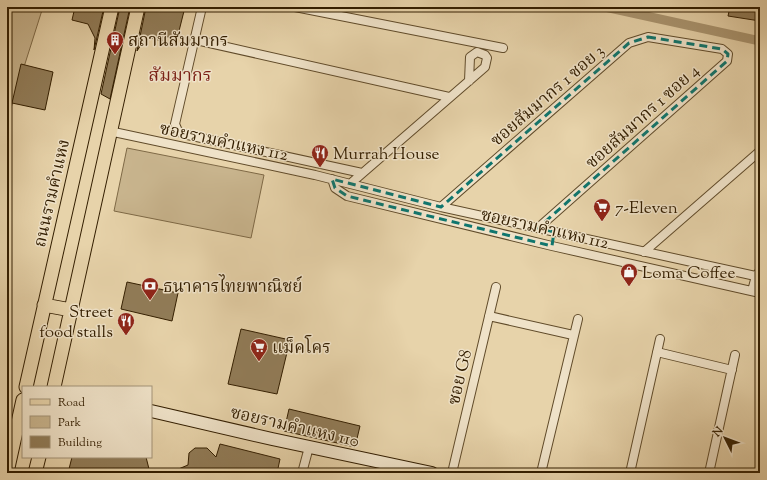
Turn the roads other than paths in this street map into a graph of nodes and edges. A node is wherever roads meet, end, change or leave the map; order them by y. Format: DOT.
graph roads {
  1 [pos="112,7"];
  2 [pos="138,7"];
  3 [pos="202,7"];
  4 [pos="295,7"];
  5 [pos="196,40"];
  6 [pos="685,43"];
  7 [pos="503,48"];
  8 [pos="469,80"];
  9 [pos="449,97"];
  10 [pos="109,132"];
  11 [pos="760,151"];
  12 [pos="362,173"];
  13 [pos="332,179"];
  14 [pos="350,184"];
  15 [pos="422,202"];
  16 [pos="441,206"];
  17 [pos="421,215"];
  18 [pos="538,228"];
  19 [pos="554,232"];
  20 [pos="552,246"];
  21 [pos="644,252"];
  22 [pos="759,275"];
  23 [pos="496,287"];
  24 [pos="756,292"];
  25 [pos="44,305"];
  26 [pos="71,310"];
  27 [pos="489,316"];
  28 [pos="578,319"];
  29 [pos="573,335"];
  30 [pos="660,339"];
  31 [pos="657,352"];
  32 [pos="735,355"];
  33 [pos="732,370"];
  34 [pos="26,386"];
  35 [pos="54,386"];
  36 [pos="22,404"];
  37 [pos="152,411"];
  38 [pos="308,447"];
  39 [pos="39,458"];
  40 [pos="7,472"];
  41 [pos="35,473"];
  42 [pos="302,473"];
  43 [pos="432,473"];
  44 [pos="452,473"];
  45 [pos="541,473"];
  46 [pos="630,473"];
  47 [pos="709,473"];
  1 -- 25 [label="main road, ถนนรามคำแหง"];
  2 -- 10 [label="main road"];
  3 -- 5 [label="street"];
  4 -- 7 [label="street"];
  5 -- 9 [label="street"];
  5 -- 12 [label="street"];
  6 -- 16 [label="street, ซอยสัมมากร 1 ซอย 3"];
  6 -- 18 [label="street, ซอยสัมมากร 1 ซอย 4"];
  8 -- 9 [label="street"];
  9 -- 12 [label="street"];
  10 -- 13 [label="street, ซอยรามคำแหง 112"];
  10 -- 26 [label="main road"];
  11 -- 21 [label="street"];
  12 -- 14 [label="street"];
  13 -- 14 [label="street, ซอยรามคำแหง 112"];
  13 -- 17 [label="street, ซอยรามคำแหง 112"];
  14 -- 15 [label="street, ซอยรามคำแหง 112"];
  15 -- 16 [label="street, ซอยรามคำแหง 112"];
  15 -- 17 [label="street"];
  16 -- 18 [label="street, ซอยรามคำแหง 112"];
  17 -- 20 [label="street, ซอยรามคำแหง 112"];
  18 -- 19 [label="street, ซอยรามคำแหง 112"];
  19 -- 20 [label="street"];
  19 -- 21 [label="street, ซอยรามคำแหง 112"];
  20 -- 24 [label="street, ซอยรามคำแหง 112"];
  21 -- 22 [label="street, ซอยรามคำแหง 112"];
  22 -- 24 [label="street"];
  23 -- 27 [label="street, ซอย G8"];
  25 -- 26 [label="main road"];
  25 -- 34 [label="main road, ถนนรามคำแหง"];
  26 -- 35 [label="main road"];
  27 -- 29 [label="street"];
  27 -- 44 [label="street, ซอย G8"];
  28 -- 29 [label="street"];
  29 -- 45 [label="street"];
  30 -- 31 [label="street"];
  31 -- 33 [label="street"];
  31 -- 46 [label="street"];
  32 -- 33 [label="street"];
  33 -- 47 [label="street"];
  36 -- 40 [label="main road"];
  37 -- 38 [label="street, ซอยรามคำแหง 110"];
  38 -- 42 [label="street"];
  38 -- 43 [label="street, ซอยรามคำแหง 110"];
  39 -- 41 [label="main road"];
}
